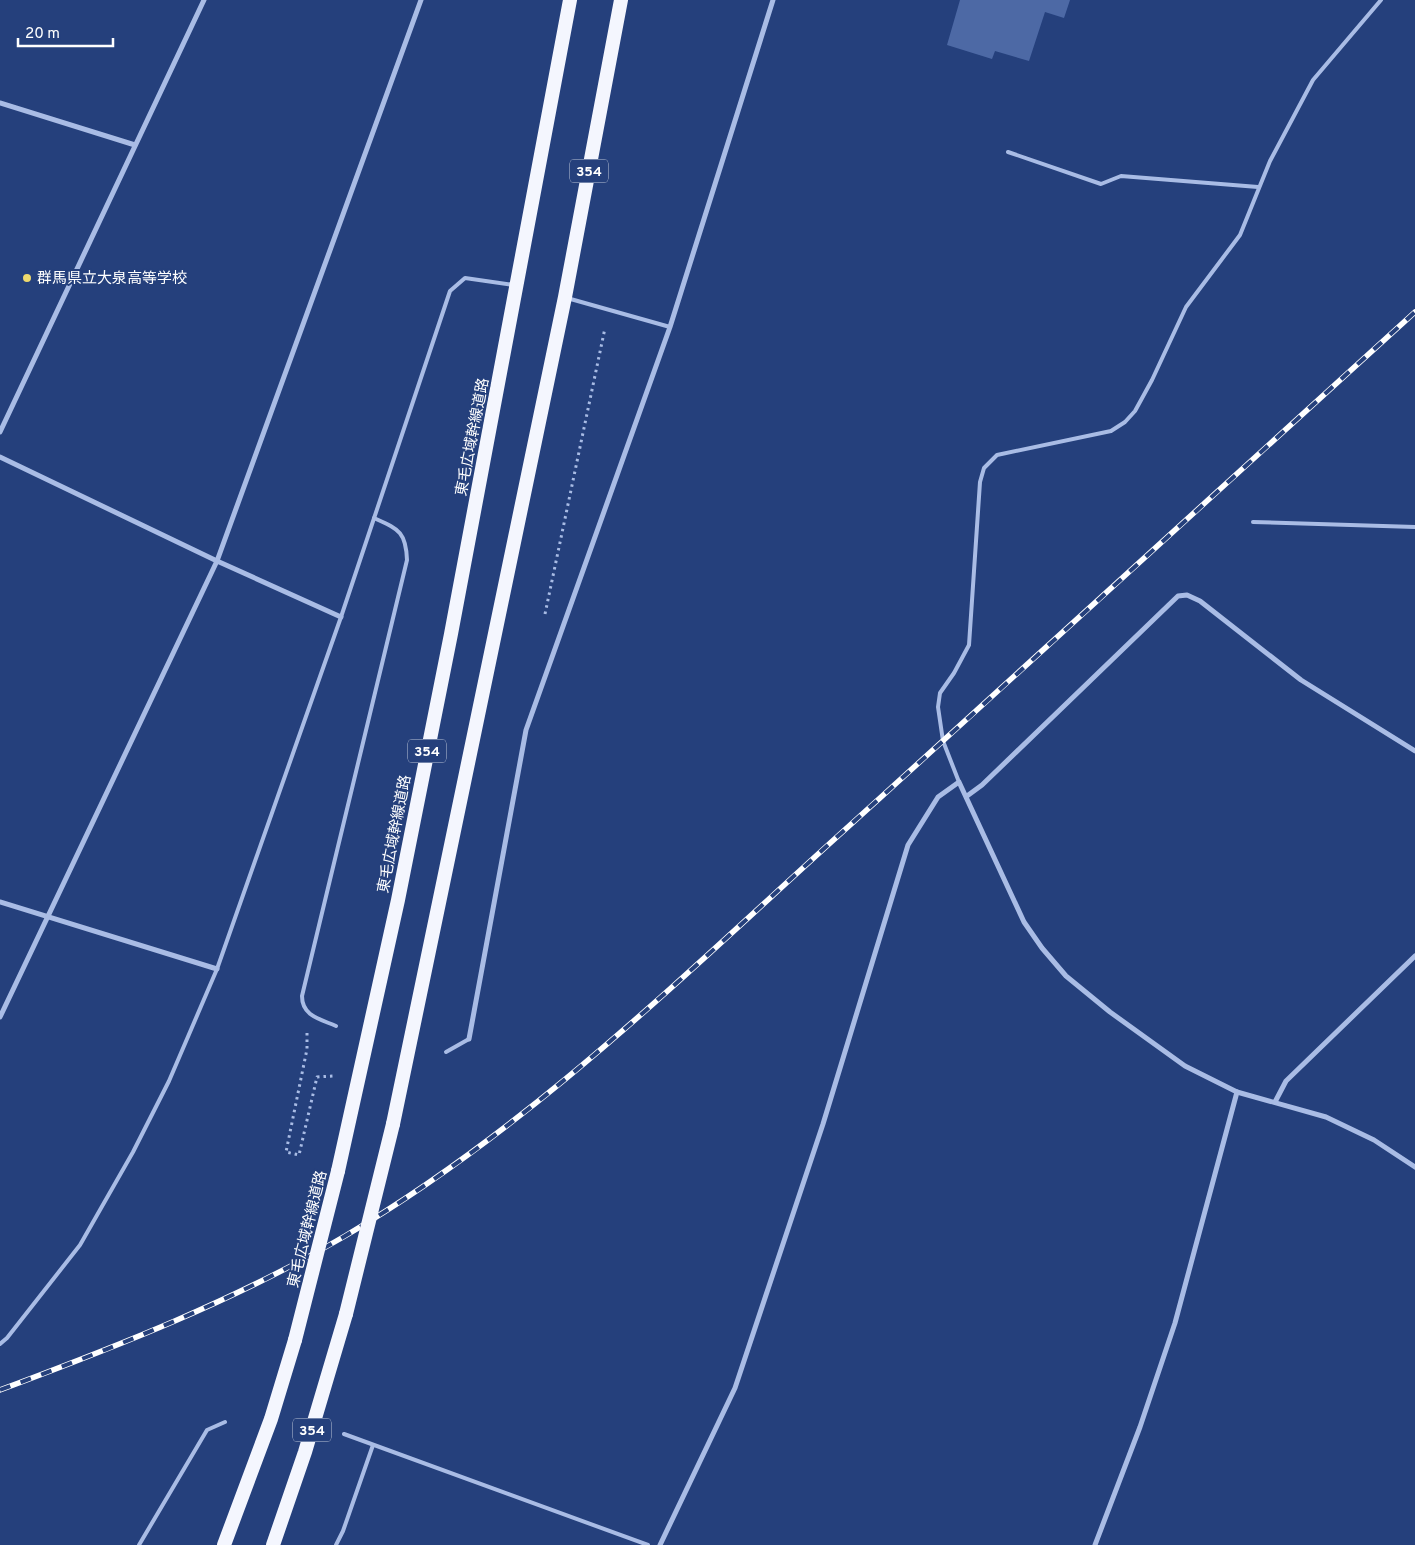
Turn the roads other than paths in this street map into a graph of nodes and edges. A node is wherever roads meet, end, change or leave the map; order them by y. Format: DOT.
graph roads {
  1 [pos="204,0"];
  2 [pos="420,0"];
  3 [pos="570,0"];
  4 [pos="621,0"];
  5 [pos="773,0"];
  6 [pos="1381,0"];
  7 [pos="0,103"];
  8 [pos="135,145"];
  9 [pos="1008,152"];
  10 [pos="1258,188"];
  11 [pos="516,286"];
  12 [pos="565,297"];
  13 [pos="670,327"];
  14 [pos="0,432"];
  15 [pos="0,458"];
  16 [pos="374,518"];
  17 [pos="1253,522"];
  18 [pos="1415,527"];
  19 [pos="217,561"];
  20 [pos="341,617"];
  21 [pos="1415,751"];
  22 [pos="959,782"];
  23 [pos="967,796"];
  24 [pos="0,902"];
  25 [pos="47,917"];
  26 [pos="1415,956"];
  27 [pos="217,969"];
  28 [pos="0,1017"];
  29 [pos="336,1026"];
  30 [pos="468,1039"];
  31 [pos="446,1052"];
  32 [pos="1237,1092"];
  33 [pos="1275,1102"];
  34 [pos="1415,1167"];
  35 [pos="0,1344"];
  36 [pos="225,1422"];
  37 [pos="344,1434"];
  38 [pos="373,1445"];
  39 [pos="139,1545"];
  40 [pos="224,1545"];
  41 [pos="273,1545"];
  42 [pos="336,1545"];
  43 [pos="648,1545"];
  44 [pos="660,1545"];
  45 [pos="1094,1545"];
  1 -- 8 [label="street"];
  2 -- 19 [label="street"];
  3 -- 11 [label="highway, 東毛広域幹線道路 / 354"];
  4 -- 12 [label="highway, 354"];
  5 -- 13 [label="street"];
  6 -- 10 [label="lane"];
  7 -- 8 [label="street"];
  8 -- 14 [label="street"];
  9 -- 10 [label="lane"];
  10 -- 22 [label="lane"];
  11 -- 16 [label="lane"];
  11 -- 40 [label="highway, 東毛広域幹線道路 / 354, bridge"];
  12 -- 13 [label="lane"];
  12 -- 41 [label="highway, 354, bridge"];
  13 -- 30 [label="street"];
  15 -- 19 [label="street"];
  16 -- 20 [label="lane"];
  16 -- 29 [label="lane"];
  17 -- 18 [label="lane"];
  19 -- 20 [label="street"];
  19 -- 25 [label="street"];
  20 -- 27 [label="lane"];
  21 -- 23 [label="street"];
  22 -- 23 [label="street"];
  22 -- 44 [label="street"];
  23 -- 32 [label="street"];
  24 -- 25 [label="street"];
  25 -- 27 [label="street"];
  25 -- 28 [label="street"];
  26 -- 33 [label="street"];
  27 -- 35 [label="lane"];
  30 -- 31 [label="lane"];
  32 -- 33 [label="street"];
  32 -- 45 [label="street"];
  33 -- 34 [label="street"];
  36 -- 39 [label="lane"];
  37 -- 38 [label="lane"];
  38 -- 42 [label="lane"];
  38 -- 43 [label="lane"];
}
